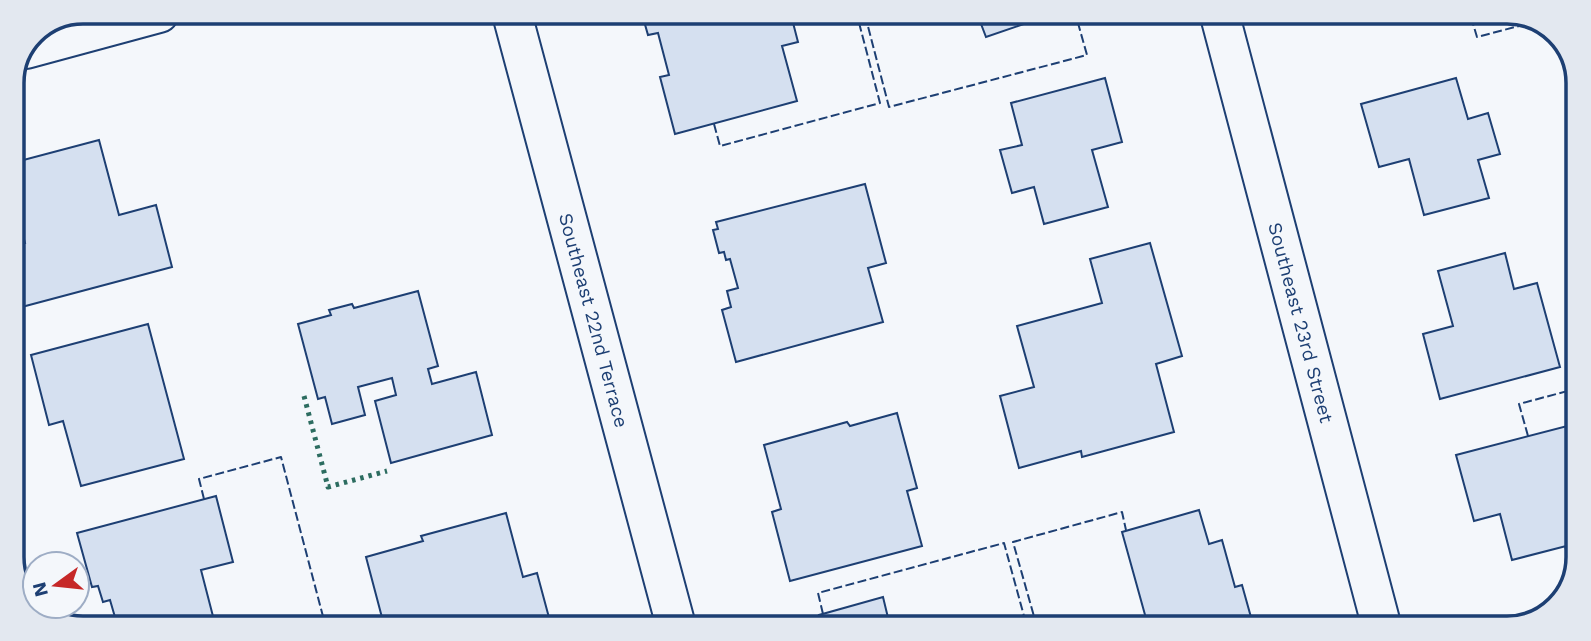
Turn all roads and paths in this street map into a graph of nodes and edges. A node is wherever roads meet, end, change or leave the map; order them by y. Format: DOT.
graph roads {
  1 [pos="114,24"];
  2 [pos="515,24"];
  3 [pos="1222,24"];
  4 [pos="39,45"];
  5 [pos="673,616"];
  6 [pos="1378,616"];
  1 -- 4 [label="street"];
  2 -- 5 [label="street, Southeast 22nd Terrace"];
  3 -- 6 [label="street, Southeast 23rd Street"];
}
